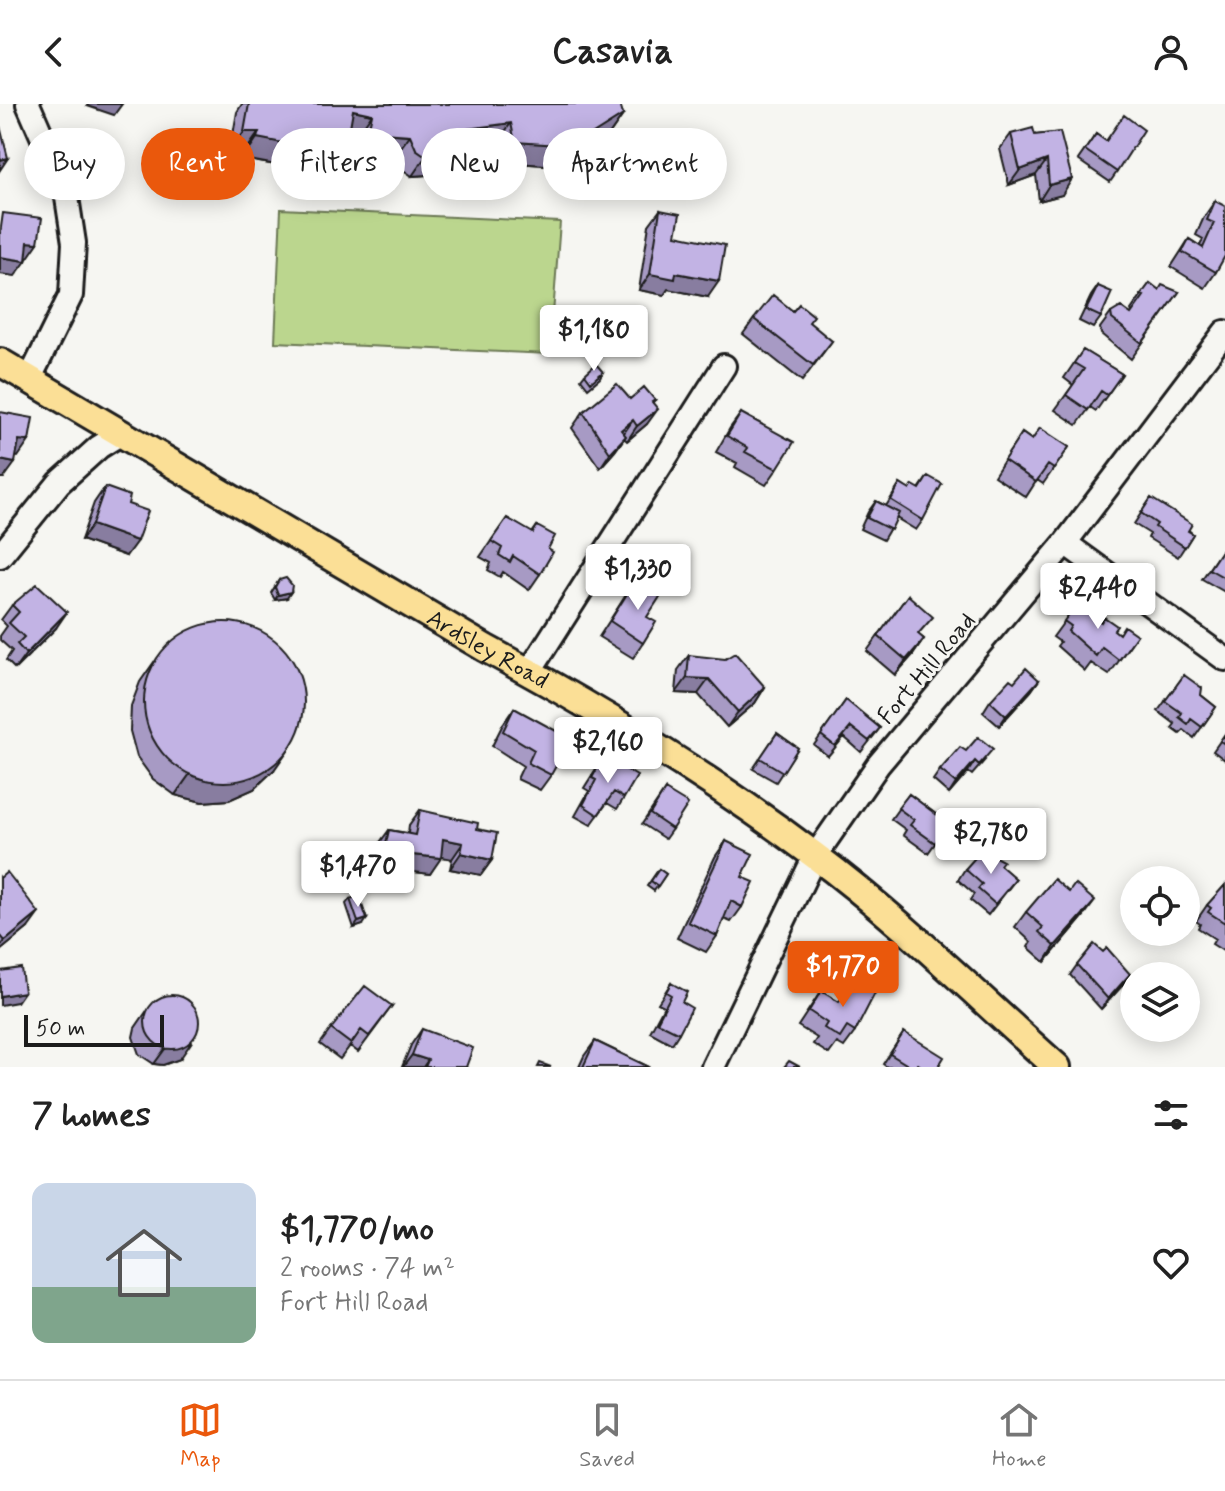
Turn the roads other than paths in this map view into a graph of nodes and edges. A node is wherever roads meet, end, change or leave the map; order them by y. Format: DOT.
graph roads {
  1 [pos="28,104"];
  2 [pos="1225,332"];
  3 [pos="0,362"];
  4 [pos="724,366"];
  5 [pos="29,380"];
  6 [pos="120,434"];
  7 [pos="1065,543"];
  8 [pos="0,556"];
  9 [pos="1225,659"];
  10 [pos="529,672"];
  11 [pos="815,856"];
  12 [pos="713,1067"];
  13 [pos="1057,1067"];
  1 -- 5 [label="street"];
  2 -- 7 [label="street, Fort Hill Road"];
  3 -- 5 [label="main road, Ardsley Road"];
  4 -- 10 [label="street"];
  5 -- 6 [label="main road, Ardsley Road"];
  6 -- 8 [label="street"];
  6 -- 10 [label="main road, Ardsley Road"];
  7 -- 9 [label="street"];
  7 -- 11 [label="street, Fort Hill Road"];
  10 -- 11 [label="main road, Ardsley Road"];
  11 -- 12 [label="street, Fort Hill Road"];
  11 -- 13 [label="main road, Ardsley Road"];
}
